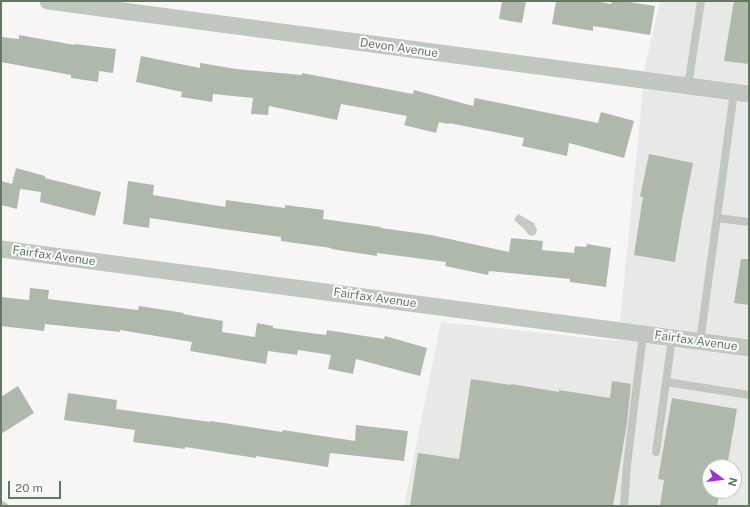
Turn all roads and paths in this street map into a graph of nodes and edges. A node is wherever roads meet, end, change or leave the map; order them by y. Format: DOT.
graph roads {
  1 [pos="48,1"];
  2 [pos="701,1"];
  3 [pos="688,86"];
  4 [pos="742,93"];
  5 [pos="717,218"];
  6 [pos="749,222"];
  7 [pos="1,249"];
  8 [pos="643,334"];
  9 [pos="672,338"];
  10 [pos="700,342"];
  11 [pos="749,348"];
  12 [pos="666,382"];
  13 [pos="749,395"];
  14 [pos="656,452"];
  15 [pos="624,506"];
  1 -- 3 [label="street, Devon Avenue"];
  2 -- 3 [label="lane"];
  3 -- 4 [label="street, Devon Avenue"];
  4 -- 5 [label="lane"];
  5 -- 6 [label="lane"];
  5 -- 10 [label="lane"];
  7 -- 8 [label="street, Fairfax Avenue"];
  8 -- 9 [label="street, Fairfax Avenue"];
  8 -- 15 [label="lane"];
  9 -- 10 [label="street, Fairfax Avenue"];
  9 -- 12 [label="lane"];
  10 -- 11 [label="street, Fairfax Avenue"];
  12 -- 13 [label="lane"];
  12 -- 14 [label="lane"];
}
